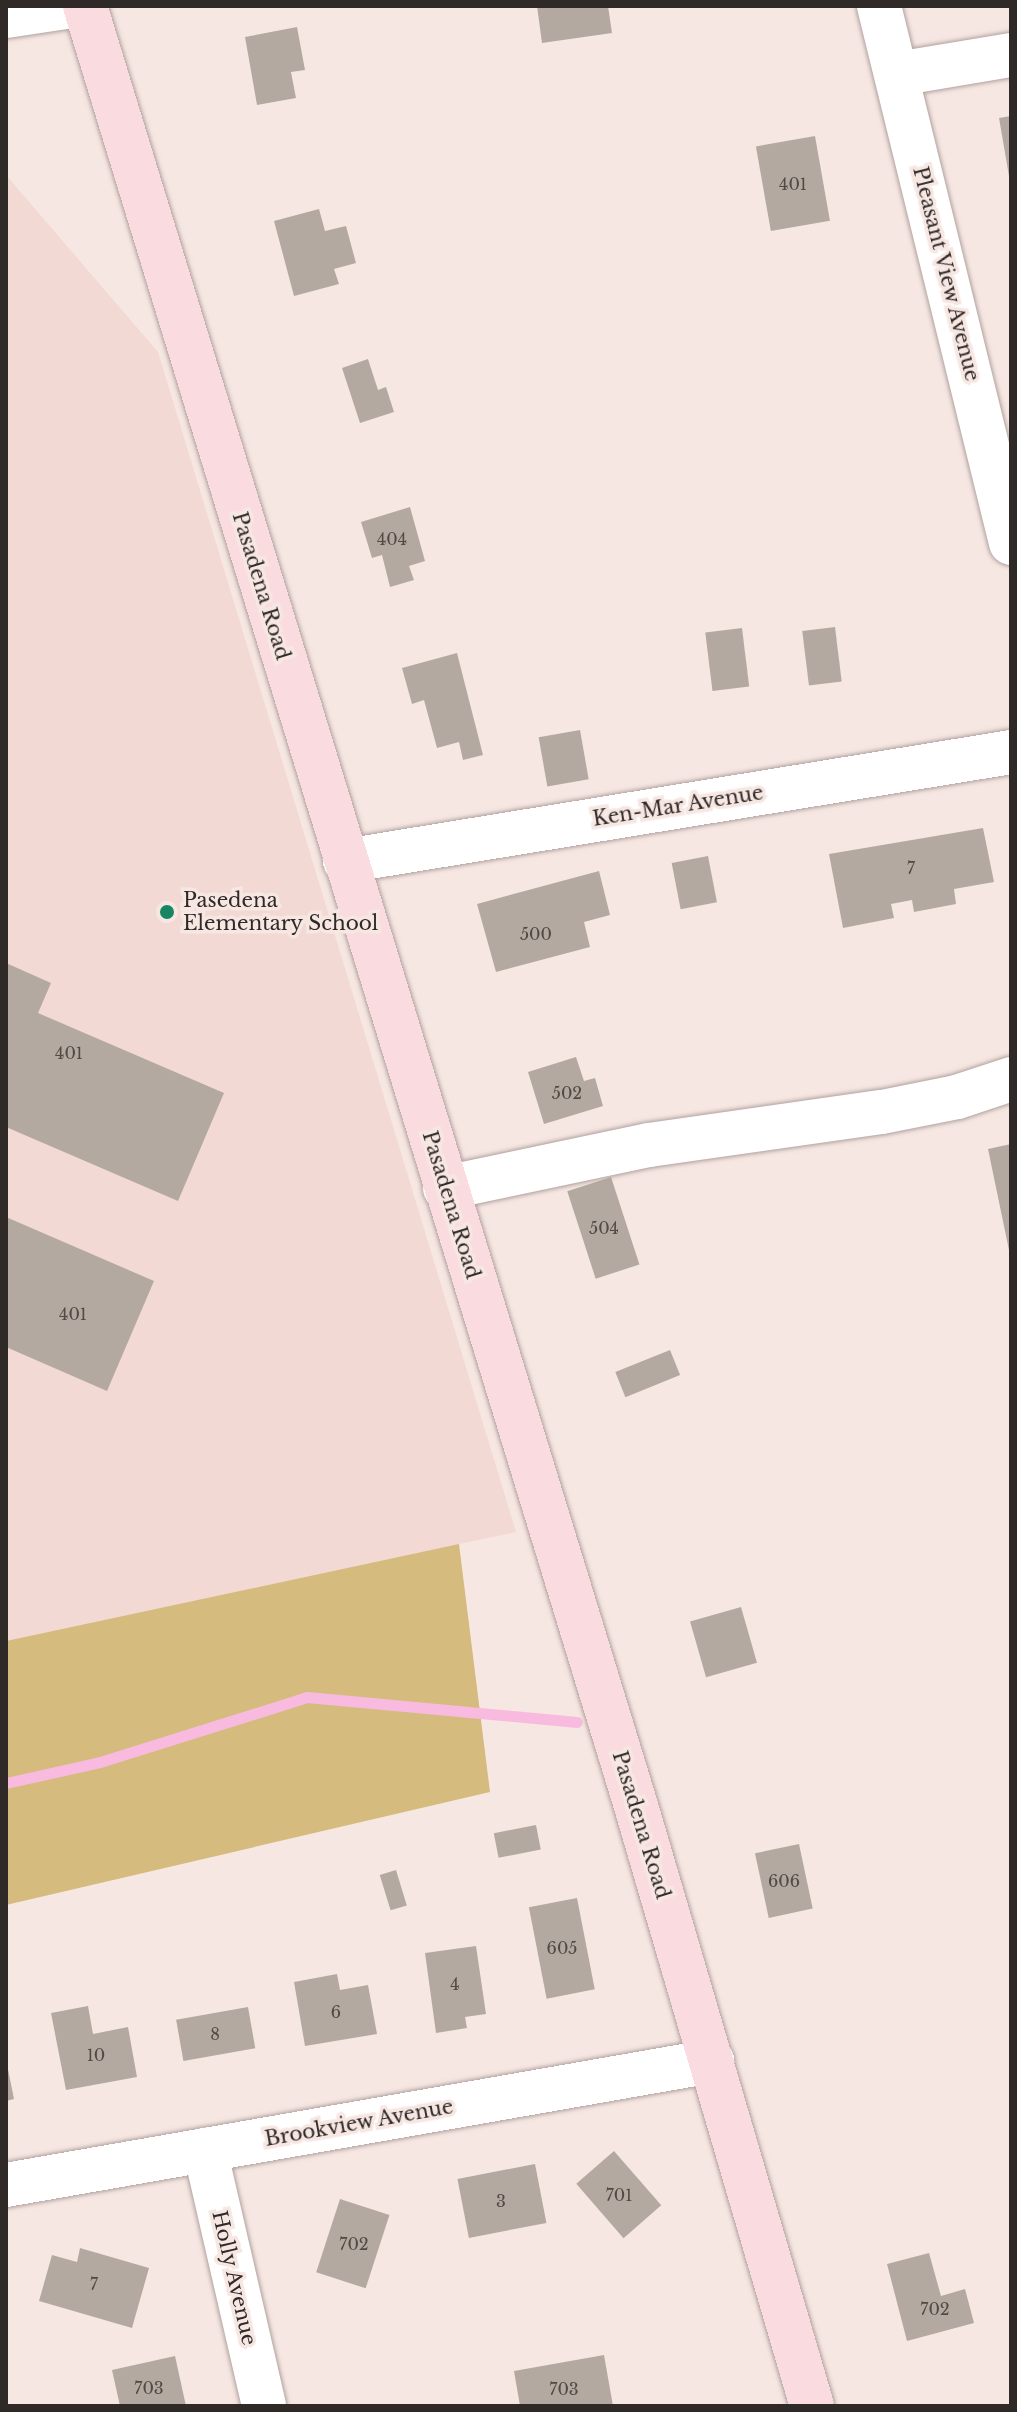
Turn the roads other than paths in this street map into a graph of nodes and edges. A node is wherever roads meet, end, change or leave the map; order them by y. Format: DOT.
graph roads {
  1 [pos="72,6"];
  2 [pos="85,6"];
  3 [pos="879,6"];
  4 [pos="6,16"];
  5 [pos="1011,55"];
  6 [pos="897,74"];
  7 [pos="1011,543"];
  8 [pos="1011,752"];
  9 [pos="345,861"];
  10 [pos="1011,1079"];
  11 [pos="445,1188"];
  12 [pos="712,2061"];
  13 [pos="205,2150"];
  14 [pos="6,2185"];
  15 [pos="264,2406"];
  16 [pos="812,2406"];
  1 -- 4 [label="street"];
  2 -- 9 [label="main road, Pasadena Road"];
  3 -- 6 [label="street, Pleasant View Avenue"];
  5 -- 6 [label="street"];
  6 -- 7 [label="street, Pleasant View Avenue"];
  8 -- 9 [label="street, Ken-Mar Avenue"];
  9 -- 11 [label="main road, Pasadena Road"];
  10 -- 11 [label="street"];
  11 -- 12 [label="main road, Pasadena Road"];
  12 -- 13 [label="street, Brookview Avenue"];
  12 -- 16 [label="main road, Pasadena Road"];
  13 -- 14 [label="street, Brookview Avenue"];
  13 -- 15 [label="street, Holly Avenue"];
}
